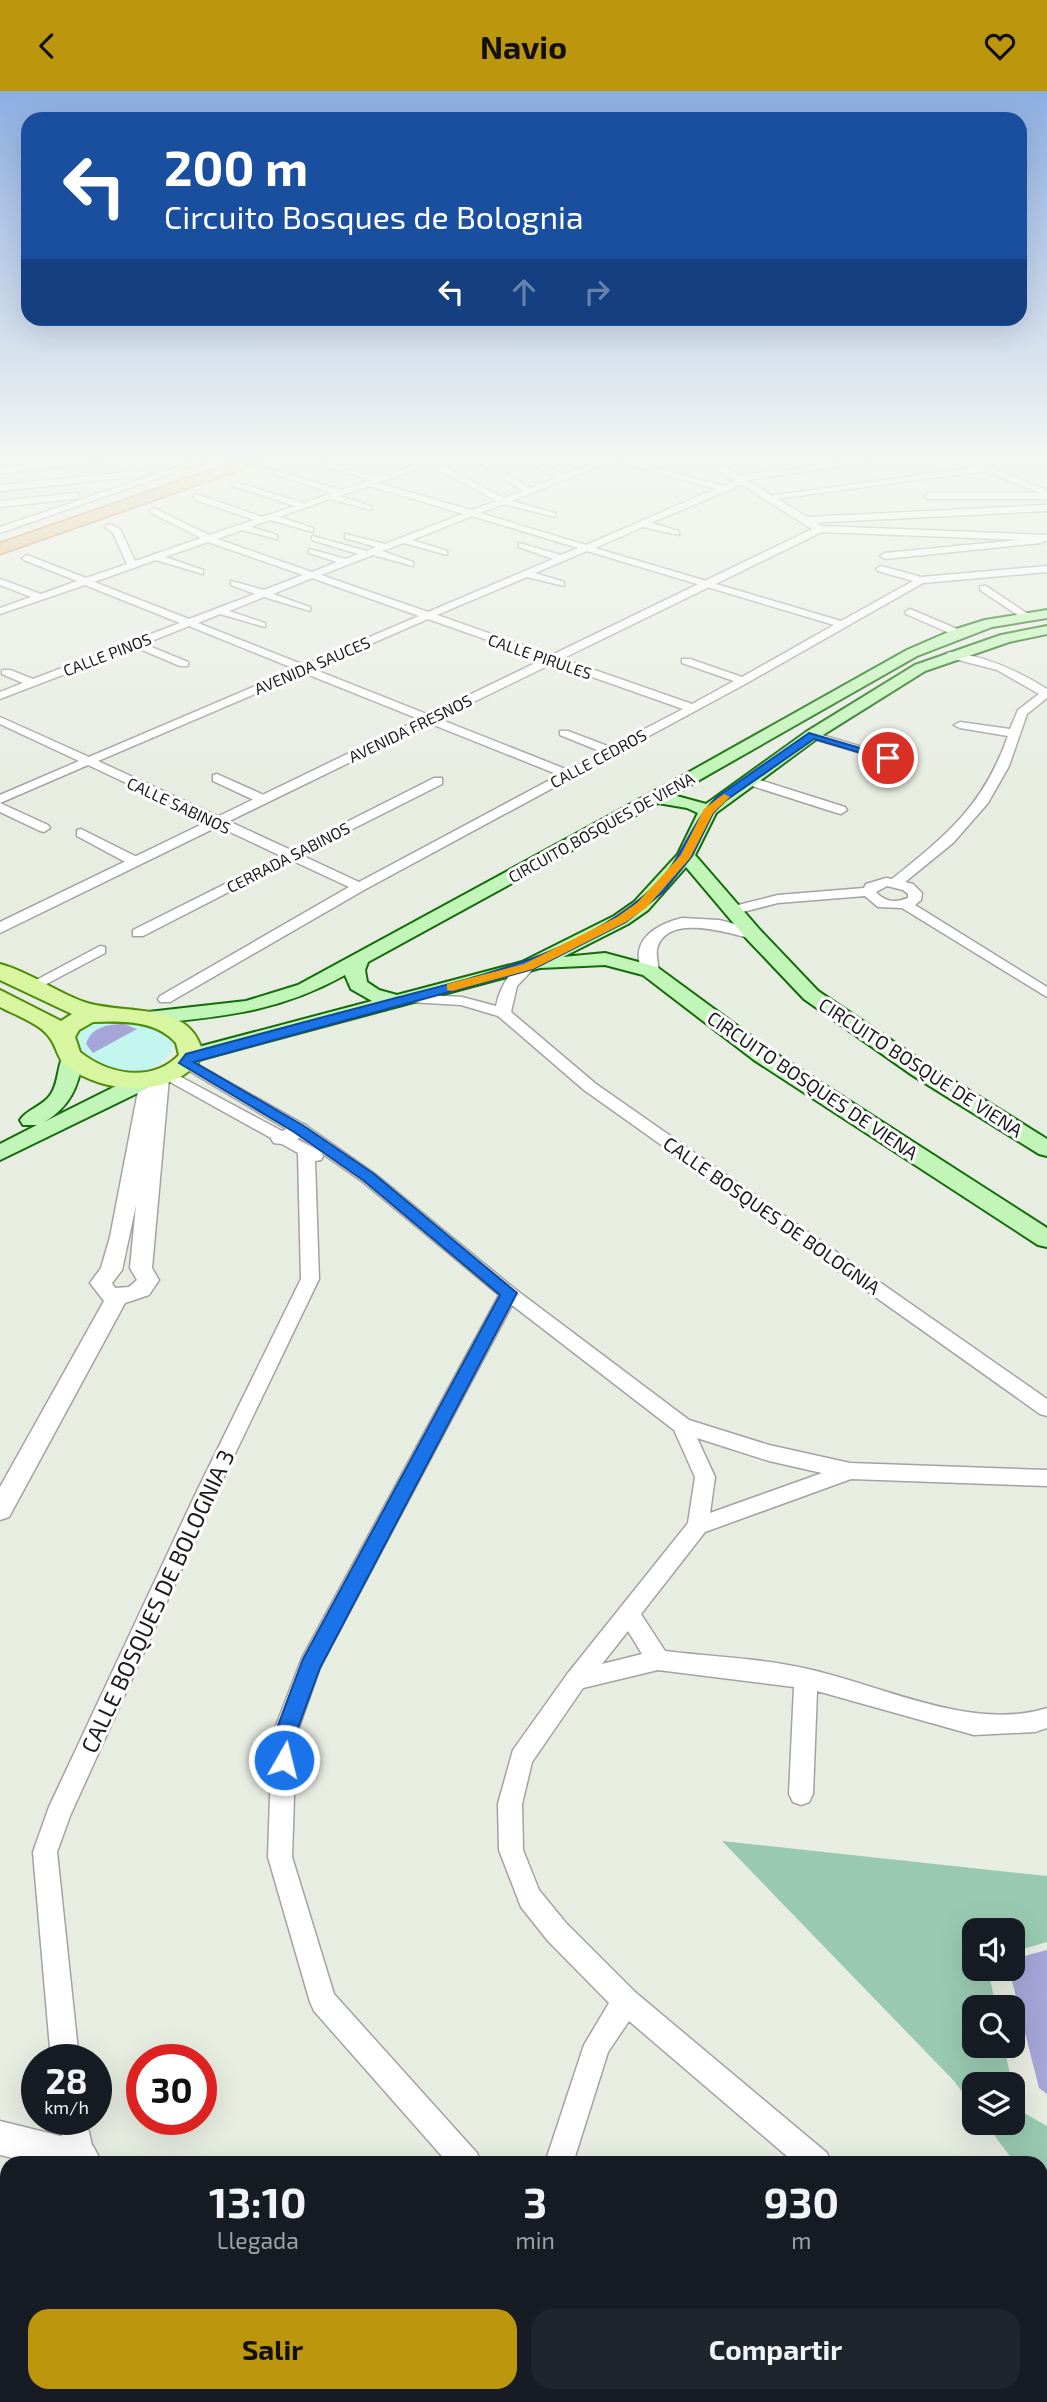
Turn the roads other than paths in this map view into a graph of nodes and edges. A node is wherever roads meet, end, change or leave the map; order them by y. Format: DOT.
graph roads {
  1 [pos="54,569"];
  2 [pos="125,569"];
  3 [pos="191,569"];
  4 [pos="292,569"];
  5 [pos="330,569"];
  6 [pos="534,569"];
  7 [pos="658,569"];
  8 [pos="735,569"];
  9 [pos="881,569"];
  10 [pos="1047,569"];
  11 [pos="200,572"];
  12 [pos="524,573"];
  13 [pos="313,576"];
  14 [pos="921,580"];
  15 [pos="0,582"];
  16 [pos="87,582"];
  17 [pos="233,583"];
  18 [pos="705,583"];
  19 [pos="561,584"];
  20 [pos="983,588"];
  21 [pos="264,595"];
  22 [pos="40,600"];
  23 [pos="306,609"];
  24 [pos="0,611"];
  25 [pos="220,611"];
  26 [pos="910,612"];
  27 [pos="1047,614"];
  28 [pos="1026,616"];
  29 [pos="424,617"];
  30 [pos="191,622"];
  31 [pos="261,625"];
  32 [pos="843,625"];
  33 [pos="1047,630"];
  34 [pos="958,633"];
  35 [pos="133,643"];
  36 [pos="1002,649"];
  37 [pos="951,655"];
  38 [pos="551,661"];
  39 [pos="686,661"];
  40 [pos="184,664"];
  41 [pos="1004,667"];
  42 [pos="304,668"];
  43 [pos="6,672"];
  44 [pos="743,681"];
  45 [pos="32,683"];
  46 [pos="1046,693"];
  47 [pos="0,696"];
  48 [pos="692,708"];
  49 [pos="430,719"];
  50 [pos="0,720"];
  51 [pos="960,725"];
  52 [pos="564,733"];
  53 [pos="1013,733"];
  54 [pos="812,735"];
  55 [pos="609,751"];
  56 [pos="86,762"];
  57 [pos="567,774"];
  58 [pos="905,774"];
  59 [pos="217,778"];
  60 [pos="750,781"];
  61 [pos="438,782"];
  62 [pos="681,784"];
  63 [pos="656,798"];
  64 [pos="0,799"];
  65 [pos="262,799"];
  66 [pos="715,805"];
  67 [pos="0,807"];
  68 [pos="841,810"];
  69 [pos="215,821"];
  70 [pos="44,828"];
  71 [pos="81,833"];
  72 [pos="291,856"];
  73 [pos="686,856"];
  74 [pos="134,861"];
  75 [pos="896,883"];
  76 [pos="359,887"];
  77 [pos="869,892"];
  78 [pos="906,905"];
  79 [pos="735,910"];
  80 [pos="0,927"];
  81 [pos="138,933"];
  82 [pos="753,934"];
  83 [pos="100,950"];
  84 [pos="359,961"];
  85 [pos="529,966"];
  86 [pos="0,971"];
  87 [pos="650,971"];
  88 [pos="32,986"];
  89 [pos="305,989"];
  90 [pos="1047,993"];
  91 [pos="0,997"];
  92 [pos="165,999"];
  93 [pos="405,1000"];
  94 [pos="503,1013"];
  95 [pos="105,1014"];
  96 [pos="148,1018"];
  97 [pos="330,1020"];
  98 [pos="68,1048"];
  99 [pos="166,1073"];
  100 [pos="299,1129"];
  101 [pos="0,1136"];
  102 [pos="281,1139"];
  103 [pos="1044,1146"];
  104 [pos="306,1152"];
  105 [pos="0,1153"];
  106 [pos="369,1178"];
  107 [pos="143,1236"];
  108 [pos="120,1237"];
  109 [pos="1047,1239"];
  110 [pos="509,1293"];
  111 [pos="118,1296"];
  112 [pos="1047,1409"];
  113 [pos="682,1425"];
  114 [pos="850,1471"];
  115 [pos="1047,1478"];
  116 [pos="0,1510"];
  117 [pos="698,1526"];
  118 [pos="628,1613"];
  119 [pos="658,1660"];
  120 [pos="806,1678"];
  121 [pos="576,1680"];
  122 [pos="1047,1718"];
  123 [pos="801,1794"];
  124 [pos="626,2001"];
  125 [pos="63,2044"];
  126 [pos="76,2135"];
  127 [pos="0,2138"];
  128 [pos="64,2156"];
  129 [pos="81,2156"];
  130 [pos="461,2156"];
  131 [pos="561,2156"];
  132 [pos="809,2156"];
  1 -- 16 [label="street"];
  2 -- 16 [label="street"];
  3 -- 11 [label="street"];
  4 -- 13 [label="street, CALLE PIRULES"];
  5 -- 13 [label="street, CALLE PINOS"];
  6 -- 12 [label="street, AVENIDA SAUCES"];
  7 -- 18 [label="street"];
  8 -- 18 [label="street, AVENIDA FRESNOS"];
  9 -- 14 [label="street"];
  10 -- 14 [label="street, CALLE CEDROS"];
  12 -- 19 [label="street"];
  12 -- 29 [label="street, AVENIDA SAUCES"];
  13 -- 21 [label="street, CALLE PINOS"];
  13 -- 29 [label="street, CALLE PIRULES"];
  14 -- 32 [label="street, CALLE CEDROS"];
  15 -- 22 [label="street"];
  16 -- 22 [label="street"];
  16 -- 30 [label="street"];
  17 -- 21 [label="street"];
  18 -- 32 [label="street"];
  18 -- 38 [label="street, AVENIDA FRESNOS"];
  20 -- 28 [label="street"];
  21 -- 23 [label="street"];
  21 -- 25 [label="street, CALLE PINOS"];
  22 -- 24 [label="street"];
  25 -- 30 [label="street, CALLE PINOS"];
  25 -- 31 [label="street"];
  26 -- 34 [label="street"];
  27 -- 28 [label="main road, CIRCUITO BOSQUES DE VIENA"];
  28 -- 34 [label="main road, CIRCUITO BOSQUES DE VIENA"];
  29 -- 38 [label="street, CALLE PIRULES"];
  29 -- 42 [label="street, AVENIDA SAUCES"];
  30 -- 35 [label="street, CALLE PINOS"];
  30 -- 42 [label="street"];
  32 -- 44 [label="street, CALLE CEDROS"];
  33 -- 36 [label="main road, CIRCUITO BOSQUES DE VIENA"];
  34 -- 62 [label="main road, CIRCUITO BOSQUES DE VIENA"];
  35 -- 40 [label="street"];
  35 -- 45 [label="street, CALLE PINOS"];
  36 -- 37 [label="main road, CIRCUITO BOSQUES DE VIENA"];
  36 -- 41 [label="street"];
  37 -- 41 [label="street"];
  37 -- 54 [label="main road, CIRCUITO BOSQUES DE VIENA"];
  38 -- 48 [label="street, CALLE PIRULES"];
  38 -- 49 [label="street, AVENIDA FRESNOS"];
  39 -- 44 [label="street"];
  41 -- 46 [label="street"];
  42 -- 49 [label="street"];
  42 -- 56 [label="street, AVENIDA SAUCES"];
  43 -- 45 [label="street"];
  44 -- 48 [label="street, CALLE CEDROS"];
  45 -- 47 [label="street, CALLE PINOS"];
  46 -- 53 [label="street"];
  48 -- 55 [label="street, CALLE CEDROS"];
  49 -- 57 [label="street"];
  49 -- 65 [label="street, AVENIDA FRESNOS"];
  50 -- 56 [label="street, CALLE SABINOS"];
  51 -- 53 [label="street"];
  52 -- 55 [label="street"];
  53 -- 75 [label="street"];
  54 -- 58 [label="street"];
  54 -- 60 [label="main road, CIRCUITO BOSQUES DE VIENA"];
  55 -- 57 [label="street, CALLE CEDROS"];
  56 -- 64 [label="street, AVENIDA SAUCES"];
  56 -- 69 [label="street, CALLE SABINOS"];
  57 -- 76 [label="street, CALLE CEDROS"];
  59 -- 65 [label="street"];
  60 -- 66 [label="main road, CIRCUITO BOSQUES DE VIENA"];
  60 -- 68 [label="street"];
  61 -- 72 [label="street, CERRADA SABINOS"];
  62 -- 63 [label="main road, CIRCUITO BOSQUES DE VIENA"];
  62 -- 66 [label="main road"];
  63 -- 66 [label="main road"];
  63 -- 84 [label="main road, CIRCUITO BOSQUES DE VIENA"];
  65 -- 69 [label="street, AVENIDA FRESNOS"];
  66 -- 73 [label="main road, CIRCUITO BOSQUES DE VIENA"];
  67 -- 70 [label="street"];
  69 -- 72 [label="street, CALLE SABINOS"];
  69 -- 74 [label="street, AVENIDA FRESNOS"];
  71 -- 74 [label="street"];
  72 -- 76 [label="street, CALLE SABINOS"];
  72 -- 81 [label="street, CERRADA SABINOS"];
  73 -- 79 [label="main road, CIRCUITO BOSQUE DE VIENA"];
  73 -- 85 [label="main road, CIRCUITO BOSQUES DE VIENA"];
  74 -- 80 [label="street, AVENIDA FRESNOS"];
  75 -- 77 [label="street"];
  75 -- 78 [label="street"];
  76 -- 92 [label="street, CALLE CEDROS"];
  77 -- 78 [label="street"];
  77 -- 79 [label="street"];
  78 -- 90 [label="street"];
  79 -- 82 [label="main road, CIRCUITO BOSQUE DE VIENA"];
  82 -- 87 [label="street"];
  82 -- 103 [label="main road, CIRCUITO BOSQUE DE VIENA"];
  83 -- 88 [label="street"];
  84 -- 89 [label="main road, CIRCUITO BOSQUES DE VIENA"];
  84 -- 93 [label="main road"];
  85 -- 87 [label="main road, CIRCUITO BOSQUES DE VIENA"];
  85 -- 93 [label="main road, CIRCUITO BOSQUES DE VIENA"];
  85 -- 94 [label="street"];
  86 -- 88 [label="main road"];
  87 -- 109 [label="main road, CIRCUITO BOSQUES DE VIENA"];
  88 -- 95 [label="main road"];
  89 -- 96 [label="main road, CIRCUITO BOSQUES DE VIENA"];
  89 -- 97 [label="main road"];
  91 -- 98 [label="main road"];
  93 -- 94 [label="street, CALLE BOSQUES DE BOLOGNIA"];
  93 -- 97 [label="main road, CIRCUITO BOSQUES DE VIENA"];
  94 -- 112 [label="street, CALLE BOSQUES DE BOLOGNIA"];
  95 -- 96 [label="main road"];
  95 -- 98 [label="main road"];
  96 -- 99 [label="main road"];
  97 -- 99 [label="main road, CIRCUITO BOSQUES DE VIENA"];
  98 -- 99 [label="main road"];
  98 -- 101 [label="main road"];
  99 -- 100 [label="street"];
  99 -- 102 [label="street"];
  99 -- 105 [label="main road, CIRCUITO BOSQUES DE VIENA"];
  99 -- 107 [label="street"];
  99 -- 108 [label="street"];
  100 -- 102 [label="street"];
  100 -- 106 [label="street"];
  102 -- 104 [label="street"];
  104 -- 106 [label="street"];
  104 -- 125 [label="street, CALLE BOSQUES DE BOLOGNIA 3"];
  106 -- 110 [label="street"];
  107 -- 108 [label="street"];
  107 -- 111 [label="street"];
  108 -- 111 [label="street"];
  110 -- 113 [label="street"];
  110 -- 130 [label="street"];
  111 -- 116 [label="street"];
  113 -- 114 [label="street"];
  113 -- 117 [label="street"];
  114 -- 115 [label="street"];
  114 -- 117 [label="street"];
  117 -- 118 [label="street"];
  118 -- 119 [label="street"];
  118 -- 121 [label="street"];
  119 -- 120 [label="street"];
  119 -- 121 [label="street"];
  120 -- 122 [label="street"];
  120 -- 123 [label="street"];
  121 -- 124 [label="street"];
  124 -- 131 [label="street"];
  124 -- 132 [label="street"];
  126 -- 129 [label="street"];
  127 -- 128 [label="street"];
}
